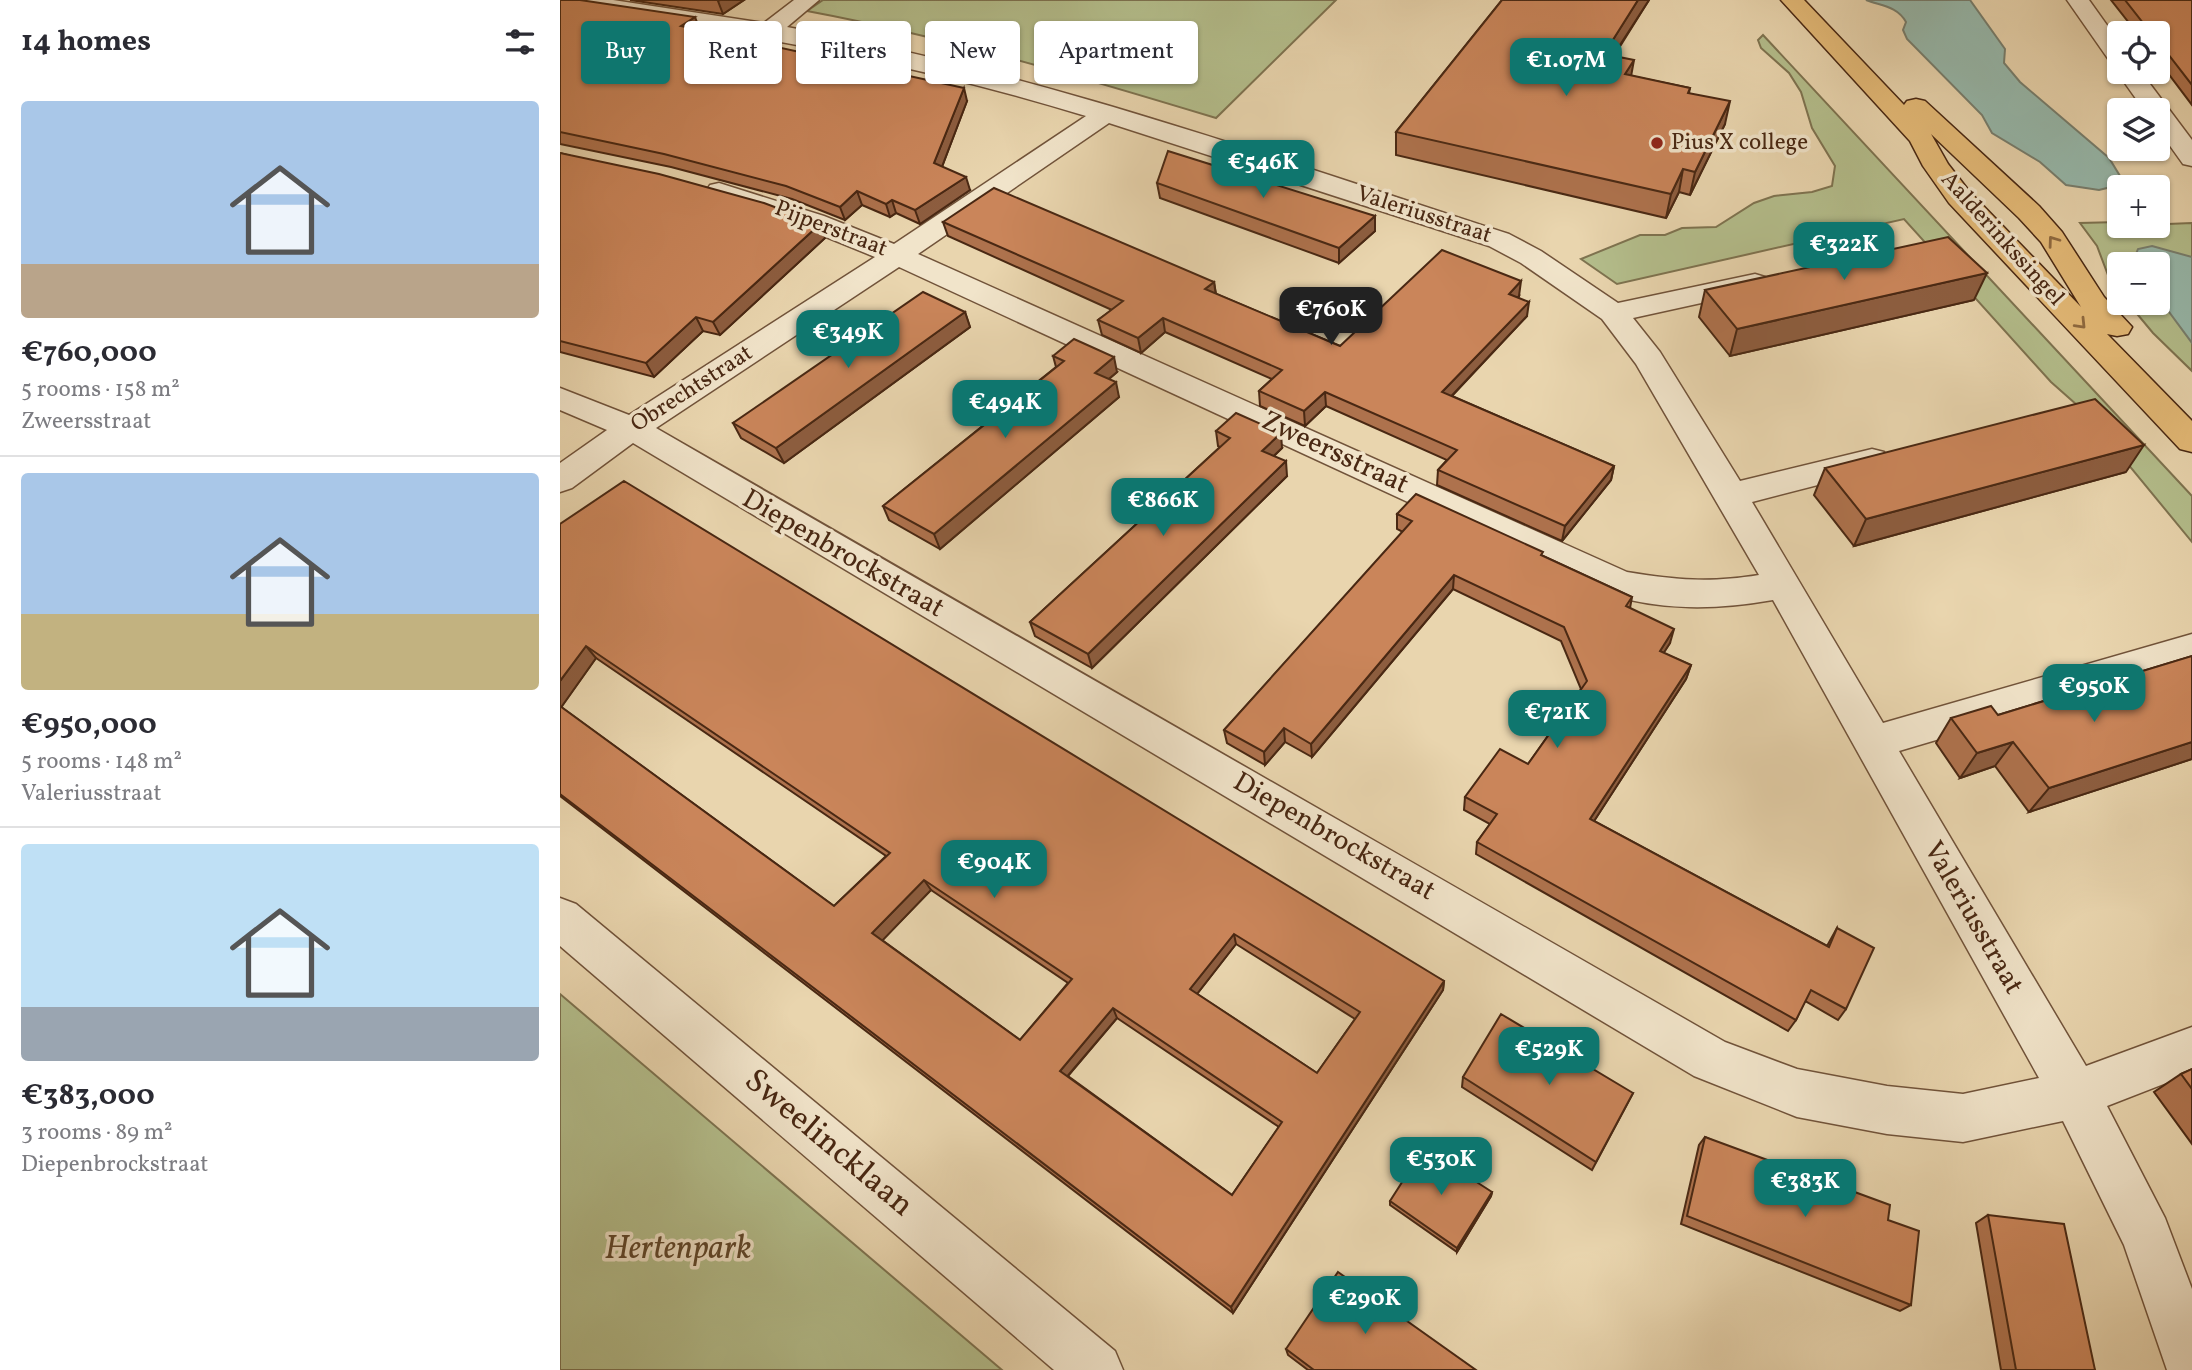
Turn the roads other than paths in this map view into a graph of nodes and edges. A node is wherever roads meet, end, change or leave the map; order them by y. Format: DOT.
graph roads {
  1 [pos="565,0"];
  2 [pos="808,0"];
  3 [pos="1792,0"];
  4 [pos="1822,0"];
  5 [pos="2078,0"];
  6 [pos="703,21"];
  7 [pos="781,21"];
  8 [pos="782,34"];
  9 [pos="2107,41"];
  10 [pos="1105,114"];
  11 [pos="2170,128"];
  12 [pos="2192,158"];
  13 [pos="695,184"];
  14 [pos="899,254"];
  15 [pos="1781,277"];
  16 [pos="1613,313"];
  17 [pos="2183,395"];
  18 [pos="560,398"];
  19 [pos="632,428"];
  20 [pos="2192,441"];
  21 [pos="1897,453"];
  22 [pos="560,480"];
  23 [pos="1731,495"];
  24 [pos="1784,585"];
  25 [pos="2192,649"];
  26 [pos="1872,743"];
  27 [pos="560,918"];
  28 [pos="2192,1050"];
  29 [pos="2075,1094"];
  30 [pos="2192,1365"];
  31 [pos="1096,1370"];
  1 -- 6 [label="street, Valeriusstraat"];
  2 -- 7 [label="street"];
  3 -- 20 [label="main road, Aalderinkssingel, one-way"];
  17 -- 4 [label="main road, Aalderinkssingel, one-way"];
  5 -- 9 [label="street"];
  8 -- 10 [label="street, Valeriusstraat"];
  10 -- 14 [label="street, Obrechtstraat"];
  10 -- 16 [label="street, Valeriusstraat"];
  11 -- 12 [label="street"];
  13 -- 14 [label="street, Pijperstraat"];
  14 -- 19 [label="street, Obrechtstraat"];
  14 -- 24 [label="street, Zweersstraat"];
  15 -- 16 [label="street"];
  16 -- 23 [label="street, Valeriusstraat"];
  18 -- 19 [label="street, Diepenbrockstraat"];
  19 -- 22 [label="street, Obrechtstraat"];
  19 -- 29 [label="street, Diepenbrockstraat"];
  21 -- 23 [label="street"];
  23 -- 24 [label="street, Valeriusstraat"];
  24 -- 26 [label="street, Valeriusstraat"];
  25 -- 26 [label="street"];
  26 -- 29 [label="street, Valeriusstraat"];
  27 -- 31 [label="street, Sweelincklaan"];
  28 -- 29 [label="street"];
  29 -- 30 [label="street, Valeriusstraat"];
}
